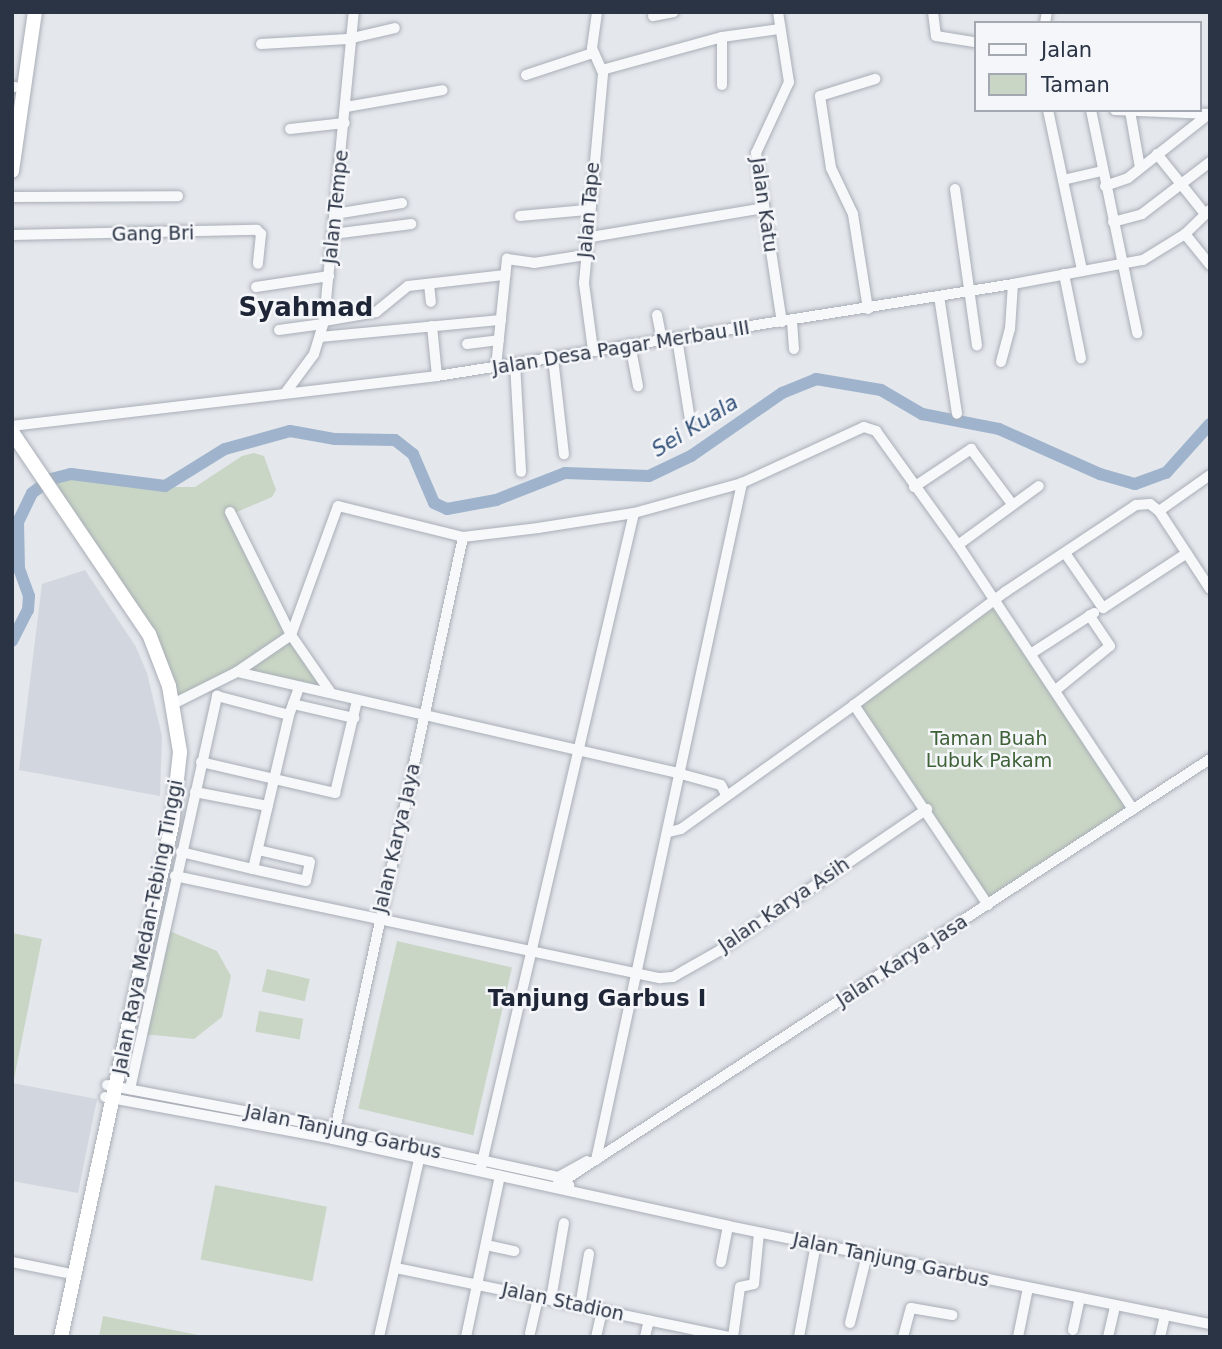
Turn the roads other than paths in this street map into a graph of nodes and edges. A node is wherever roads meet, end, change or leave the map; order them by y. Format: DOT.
graph roads {
  1 [pos="26,12"];
  2 [pos="34,12"];
  3 [pos="354,12"];
  4 [pos="597,12"];
  5 [pos="674,12"];
  6 [pos="778,12"];
  7 [pos="933,12"];
  8 [pos="653,16"];
  9 [pos="395,28"];
  10 [pos="780,29"];
  11 [pos="722,37"];
  12 [pos="348,39"];
  13 [pos="974,42"];
  14 [pos="261,44"];
  15 [pos="598,63"];
  16 [pos="526,75"];
  17 [pos="875,79"];
  18 [pos="722,85"];
  19 [pos="14,87"];
  20 [pos="443,90"];
  21 [pos="12,106"];
  22 [pos="346,107"];
  23 [pos="1048,112"];
  24 [pos="1090,112"];
  25 [pos="1130,112"];
  26 [pos="1157,112"];
  27 [pos="1210,114"];
  28 [pos="345,123"];
  29 [pos="290,129"];
  30 [pos="1157,154"];
  31 [pos="1210,162"];
  32 [pos="1140,168"];
  33 [pos="12,171"];
  34 [pos="1102,171"];
  35 [pos="1063,180"];
  36 [pos="1105,186"];
  37 [pos="1183,186"];
  38 [pos="955,189"];
  39 [pos="178,196"];
  40 [pos="12,197"];
  41 [pos="402,203"];
  42 [pos="764,208"];
  43 [pos="587,210"];
  44 [pos="1207,212"];
  45 [pos="335,214"];
  46 [pos="520,216"];
  47 [pos="1112,222"];
  48 [pos="411,224"];
  49 [pos="333,234"];
  50 [pos="1185,234"];
  51 [pos="12,235"];
  52 [pos="586,238"];
  53 [pos="585,255"];
  54 [pos="258,264"];
  55 [pos="1121,264"];
  56 [pos="1210,265"];
  57 [pos="1082,270"];
  58 [pos="1064,274"];
  59 [pos="505,275"];
  60 [pos="329,276"];
  61 [pos="429,284"];
  62 [pos="1013,284"];
  63 [pos="256,286"];
  64 [pos="971,290"];
  65 [pos="939,296"];
  66 [pos="431,302"];
  67 [pos="868,309"];
  68 [pos="368,314"];
  69 [pos="657,315"];
  70 [pos="501,320"];
  71 [pos="787,322"];
  72 [pos="323,323"];
  73 [pos="432,326"];
  74 [pos="279,330"];
  75 [pos="356,334"];
  76 [pos="1137,334"];
  77 [pos="320,337"];
  78 [pos="677,338"];
  79 [pos="499,340"];
  80 [pos="662,340"];
  81 [pos="467,344"];
  82 [pos="630,344"];
  83 [pos="977,345"];
  84 [pos="794,349"];
  85 [pos="593,350"];
  86 [pos="553,358"];
  87 [pos="1081,358"];
  88 [pos="1001,362"];
  89 [pos="515,363"];
  90 [pos="496,367"];
  91 [pos="437,376"];
  92 [pos="638,386"];
  93 [pos="288,392"];
  94 [pos="957,414"];
  95 [pos="690,420"];
  96 [pos="12,426"];
  97 [pos="12,432"];
  98 [pos="20,453"];
  99 [pos="564,454"];
  100 [pos="521,471"];
  101 [pos="1210,475"];
  102 [pos="743,483"];
  103 [pos="1039,486"];
  104 [pos="914,487"];
  105 [pos="53,499"];
  106 [pos="1013,504"];
  107 [pos="1158,511"];
  108 [pos="230,512"];
  109 [pos="634,513"];
  110 [pos="463,537"];
  111 [pos="958,545"];
  112 [pos="1065,553"];
  113 [pos="1187,554"];
  114 [pos="1210,589"];
  115 [pos="996,602"];
  116 [pos="1103,608"];
  117 [pos="1089,615"];
  118 [pos="291,635"];
  119 [pos="1032,653"];
  120 [pos="237,673"];
  121 [pos="316,673"];
  122 [pos="216,684"];
  123 [pos="296,686"];
  124 [pos="1057,689"];
  125 [pos="331,694"];
  126 [pos="216,696"];
  127 [pos="357,702"];
  128 [pos="173,704"];
  129 [pos="293,704"];
  130 [pos="854,705"];
  131 [pos="425,714"];
  132 [pos="289,715"];
  133 [pos="354,718"];
  134 [pos="577,753"];
  135 [pos="1210,759"];
  136 [pos="201,762"];
  137 [pos="681,774"];
  138 [pos="274,779"];
  139 [pos="195,792"];
  140 [pos="725,793"];
  141 [pos="268,806"];
  142 [pos="927,809"];
  143 [pos="1133,809"];
  144 [pos="669,832"];
  145 [pos="258,850"];
  146 [pos="181,852"];
  147 [pos="253,870"];
  148 [pos="176,876"];
  149 [pos="306,881"];
  150 [pos="302,901"];
  151 [pos="988,905"];
  152 [pos="379,916"];
  153 [pos="530,951"];
  154 [pos="634,972"];
  155 [pos="114,1091"];
  156 [pos="333,1133"];
  157 [pos="419,1159"];
  158 [pos="594,1160"];
  159 [pos="481,1167"];
  160 [pos="500,1176"];
  161 [pos="563,1184"];
  162 [pos="564,1223"];
  163 [pos="728,1226"];
  164 [pos="760,1233"];
  165 [pos="816,1243"];
  166 [pos="486,1245"];
  167 [pos="514,1251"];
  168 [pos="589,1254"];
  169 [pos="867,1255"];
  170 [pos="12,1262"];
  171 [pos="721,1262"];
  172 [pos="396,1268"];
  173 [pos="66,1273"];
  174 [pos="476,1284"];
  175 [pos="1028,1288"];
  176 [pos="538,1297"];
  177 [pos="1080,1298"];
  178 [pos="551,1299"];
  179 [pos="580,1306"];
  180 [pos="1115,1306"];
  181 [pos="603,1310"];
  182 [pos="952,1315"];
  183 [pos="1165,1315"];
  184 [pos="649,1320"];
  185 [pos="850,1323"];
  186 [pos="1210,1324"];
  187 [pos="1073,1330"];
  188 [pos="530,1333"];
  189 [pos="51,1337"];
  190 [pos="61,1337"];
  191 [pos="379,1337"];
  192 [pos="466,1337"];
  193 [pos="596,1337"];
  194 [pos="645,1337"];
  195 [pos="731,1337"];
  196 [pos="799,1337"];
  197 [pos="904,1337"];
  198 [pos="1018,1337"];
  199 [pos="1108,1337"];
  200 [pos="1160,1337"];
  1 -- 19 [label="highway"];
  2 -- 33 [label="highway"];
  3 -- 12 [label="street, Jalan Tempe"];
  4 -- 15 [label="street, Jalan Tape"];
  5 -- 8 [label="street"];
  6 -- 10 [label="street, Jalan Katu"];
  7 -- 13 [label="street"];
  9 -- 12 [label="street"];
  10 -- 11 [label="street"];
  10 -- 42 [label="street, Jalan Katu"];
  11 -- 15 [label="street"];
  11 -- 18 [label="street"];
  12 -- 14 [label="street"];
  12 -- 22 [label="street, Jalan Tempe"];
  15 -- 16 [label="street"];
  15 -- 43 [label="street, Jalan Tape"];
  17 -- 67 [label="street"];
  19 -- 21 [label="highway"];
  20 -- 22 [label="street"];
  22 -- 28 [label="street, Jalan Tempe"];
  23 -- 35 [label="street"];
  24 -- 34 [label="street"];
  25 -- 32 [label="street"];
  26 -- 27 [label="street"];
  27 -- 30 [label="street"];
  28 -- 29 [label="street"];
  28 -- 45 [label="street, Jalan Tempe"];
  30 -- 32 [label="street"];
  30 -- 37 [label="street"];
  31 -- 37 [label="street"];
  32 -- 36 [label="street"];
  34 -- 35 [label="street"];
  34 -- 36 [label="street"];
  35 -- 57 [label="street"];
  36 -- 47 [label="street"];
  37 -- 44 [label="street"];
  37 -- 47 [label="street"];
  38 -- 64 [label="street"];
  39 -- 40 [label="street"];
  41 -- 45 [label="street"];
  42 -- 52 [label="street"];
  42 -- 71 [label="street, Jalan Katu"];
  43 -- 46 [label="street"];
  43 -- 52 [label="street, Jalan Tape"];
  44 -- 50 [label="street, Jalan Desa Pagar Merbau III"];
  45 -- 49 [label="street, Jalan Tempe"];
  47 -- 55 [label="street"];
  48 -- 49 [label="street"];
  49 -- 60 [label="street, Jalan Tempe"];
  50 -- 55 [label="street, Jalan Desa Pagar Merbau III"];
  50 -- 56 [label="street"];
  51 -- 54 [label="street, Gang Bri"];
  52 -- 53 [label="street, Jalan Tape"];
  53 -- 59 [label="street"];
  53 -- 85 [label="street, Jalan Tape"];
  55 -- 57 [label="street, Jalan Desa Pagar Merbau III"];
  55 -- 76 [label="street"];
  57 -- 58 [label="street, Jalan Desa Pagar Merbau III"];
  58 -- 62 [label="street, Jalan Desa Pagar Merbau III"];
  58 -- 87 [label="street"];
  59 -- 61 [label="street"];
  59 -- 70 [label="street"];
  60 -- 63 [label="street"];
  60 -- 72 [label="street, Jalan Tempe"];
  61 -- 66 [label="street"];
  61 -- 68 [label="street"];
  62 -- 64 [label="street, Jalan Desa Pagar Merbau III"];
  62 -- 88 [label="street"];
  64 -- 65 [label="street, Jalan Desa Pagar Merbau III"];
  64 -- 83 [label="street"];
  65 -- 67 [label="street, Jalan Desa Pagar Merbau III"];
  65 -- 94 [label="street"];
  67 -- 71 [label="street, Jalan Desa Pagar Merbau III"];
  68 -- 72 [label="street"];
  68 -- 75 [label="street"];
  69 -- 80 [label="street"];
  70 -- 73 [label="street"];
  70 -- 79 [label="street"];
  71 -- 78 [label="street, Jalan Desa Pagar Merbau III"];
  71 -- 84 [label="street, Jalan Katu"];
  72 -- 74 [label="street"];
  72 -- 77 [label="street, Jalan Tempe"];
  73 -- 75 [label="street"];
  73 -- 91 [label="street"];
  75 -- 77 [label="street"];
  77 -- 93 [label="street, Jalan Tempe"];
  78 -- 80 [label="street, Jalan Desa Pagar Merbau III"];
  78 -- 95 [label="street"];
  79 -- 81 [label="street"];
  79 -- 90 [label="street"];
  80 -- 82 [label="street, Jalan Desa Pagar Merbau III"];
  82 -- 85 [label="street, Jalan Desa Pagar Merbau III"];
  82 -- 92 [label="street"];
  85 -- 86 [label="street, Jalan Desa Pagar Merbau III"];
  86 -- 89 [label="street, Jalan Desa Pagar Merbau III"];
  86 -- 99 [label="street"];
  89 -- 90 [label="street, Jalan Desa Pagar Merbau III"];
  89 -- 100 [label="street"];
  90 -- 91 [label="street, Jalan Desa Pagar Merbau III"];
  91 -- 93 [label="street, Jalan Desa Pagar Merbau III"];
  93 -- 96 [label="street, Jalan Desa Pagar Merbau III"];
  97 -- 98 [label="highway, Jalan Raya Medan-Tebing Tinggi"];
  98 -- 105 [label="highway, Jalan Raya Medan-Tebing Tinggi"];
  101 -- 107 [label="street"];
  102 -- 104 [label="street"];
  102 -- 109 [label="street"];
  102 -- 137 [label="street"];
  103 -- 106 [label="street"];
  104 -- 106 [label="street"];
  104 -- 111 [label="street"];
  105 -- 128 [label="highway, Jalan Raya Medan-Tebing Tinggi"];
  105 -- 155 [label="highway, Jalan Raya Medan-Tebing Tinggi"];
  106 -- 111 [label="street"];
  107 -- 112 [label="street"];
  107 -- 113 [label="street"];
  108 -- 118 [label="street"];
  109 -- 110 [label="street"];
  109 -- 134 [label="street"];
  110 -- 118 [label="street"];
  110 -- 131 [label="street, Jalan Karya Jaya"];
  111 -- 115 [label="street"];
  112 -- 115 [label="street"];
  112 -- 116 [label="street"];
  113 -- 114 [label="street"];
  113 -- 116 [label="street"];
  115 -- 119 [label="street"];
  115 -- 130 [label="street"];
  116 -- 117 [label="street"];
  117 -- 119 [label="street"];
  117 -- 124 [label="street"];
  118 -- 120 [label="street"];
  118 -- 121 [label="street"];
  119 -- 124 [label="street"];
  120 -- 122 [label="street"];
  120 -- 123 [label="street"];
  121 -- 123 [label="street"];
  121 -- 125 [label="street"];
  122 -- 126 [label="street"];
  122 -- 128 [label="street"];
  123 -- 125 [label="street"];
  123 -- 129 [label="street"];
  124 -- 143 [label="street"];
  125 -- 127 [label="street"];
  126 -- 132 [label="street"];
  126 -- 136 [label="street"];
  127 -- 131 [label="street"];
  127 -- 133 [label="street"];
  128 -- 155 [label="highway, Jalan Raya Medan-Tebing Tinggi"];
  129 -- 132 [label="street"];
  129 -- 133 [label="street"];
  130 -- 140 [label="street"];
  130 -- 142 [label="street"];
  131 -- 134 [label="street"];
  131 -- 152 [label="street, Jalan Karya Jaya"];
  132 -- 138 [label="street"];
  133 -- 138 [label="street"];
  134 -- 137 [label="street"];
  134 -- 153 [label="street"];
  135 -- 143 [label="street, Jalan Karya Jasa"];
  136 -- 138 [label="street"];
  136 -- 139 [label="street"];
  137 -- 140 [label="street"];
  137 -- 144 [label="street"];
  138 -- 141 [label="street"];
  139 -- 141 [label="street"];
  139 -- 146 [label="street"];
  140 -- 144 [label="street"];
  141 -- 145 [label="street"];
  142 -- 151 [label="street"];
  142 -- 154 [label="street, Jalan Karya Asih"];
  143 -- 151 [label="street, Jalan Karya Jasa"];
  144 -- 154 [label="street"];
  145 -- 147 [label="street"];
  145 -- 149 [label="street"];
  146 -- 147 [label="street"];
  146 -- 148 [label="street"];
  147 -- 149 [label="street"];
  148 -- 150 [label="street, Jalan Karya Asih"];
  148 -- 155 [label="street"];
  149 -- 150 [label="street"];
  150 -- 152 [label="street, Jalan Karya Asih"];
  151 -- 158 [label="street, Jalan Karya Jasa"];
  152 -- 153 [label="street, Jalan Karya Asih"];
  152 -- 156 [label="street, Jalan Karya Jaya"];
  153 -- 154 [label="street, Jalan Karya Asih"];
  153 -- 159 [label="street"];
  154 -- 158 [label="street"];
  155 -- 156 [label="street, Jalan Tanjung Garbus"];
  155 -- 156 [label="street, Jalan Tanjung Garbus"];
  155 -- 173 [label="highway, Jalan Raya Medan-Tebing Tinggi"];
  155 -- 190 [label="highway, Jalan Raya Medan-Tebing Tinggi"];
  156 -- 157 [label="street, Jalan Tanjung Garbus"];
  156 -- 159 [label="street, Jalan Tanjung Garbus"];
  157 -- 159 [label="street, Jalan Tanjung Garbus"];
  157 -- 172 [label="street"];
  158 -- 161 [label="street, Jalan Karya Jasa"];
  159 -- 160 [label="street, Jalan Tanjung Garbus"];
  159 -- 161 [label="street, Jalan Tanjung Garbus"];
  160 -- 161 [label="street, Jalan Tanjung Garbus"];
  160 -- 166 [label="street"];
  161 -- 163 [label="street, Jalan Tanjung Garbus"];
  162 -- 178 [label="street"];
  163 -- 164 [label="street, Jalan Tanjung Garbus"];
  163 -- 171 [label="street"];
  164 -- 165 [label="street, Jalan Tanjung Garbus"];
  164 -- 195 [label="street"];
  165 -- 169 [label="street, Jalan Tanjung Garbus"];
  165 -- 196 [label="street"];
  166 -- 167 [label="street"];
  166 -- 174 [label="street"];
  168 -- 179 [label="street"];
  169 -- 175 [label="street, Jalan Tanjung Garbus"];
  169 -- 185 [label="street"];
  170 -- 173 [label="street"];
  172 -- 174 [label="street, Jalan Stadion"];
  172 -- 191 [label="street"];
  173 -- 189 [label="highway, Jalan Raya Medan-Tebing Tinggi"];
  174 -- 176 [label="street, Jalan Stadion"];
  174 -- 192 [label="street"];
  175 -- 177 [label="street, Jalan Tanjung Garbus"];
  175 -- 198 [label="street"];
  176 -- 178 [label="street, Jalan Stadion"];
  176 -- 188 [label="street"];
  177 -- 180 [label="street, Jalan Tanjung Garbus"];
  177 -- 187 [label="street"];
  178 -- 179 [label="street, Jalan Stadion"];
  179 -- 181 [label="street, Jalan Stadion"];
  180 -- 183 [label="street, Jalan Tanjung Garbus"];
  180 -- 199 [label="street"];
  181 -- 184 [label="street, Jalan Stadion"];
  181 -- 193 [label="street"];
  182 -- 197 [label="street"];
  183 -- 186 [label="street, Jalan Tanjung Garbus"];
  183 -- 200 [label="street"];
  184 -- 194 [label="street"];
  184 -- 195 [label="street, Jalan Stadion"];
}
